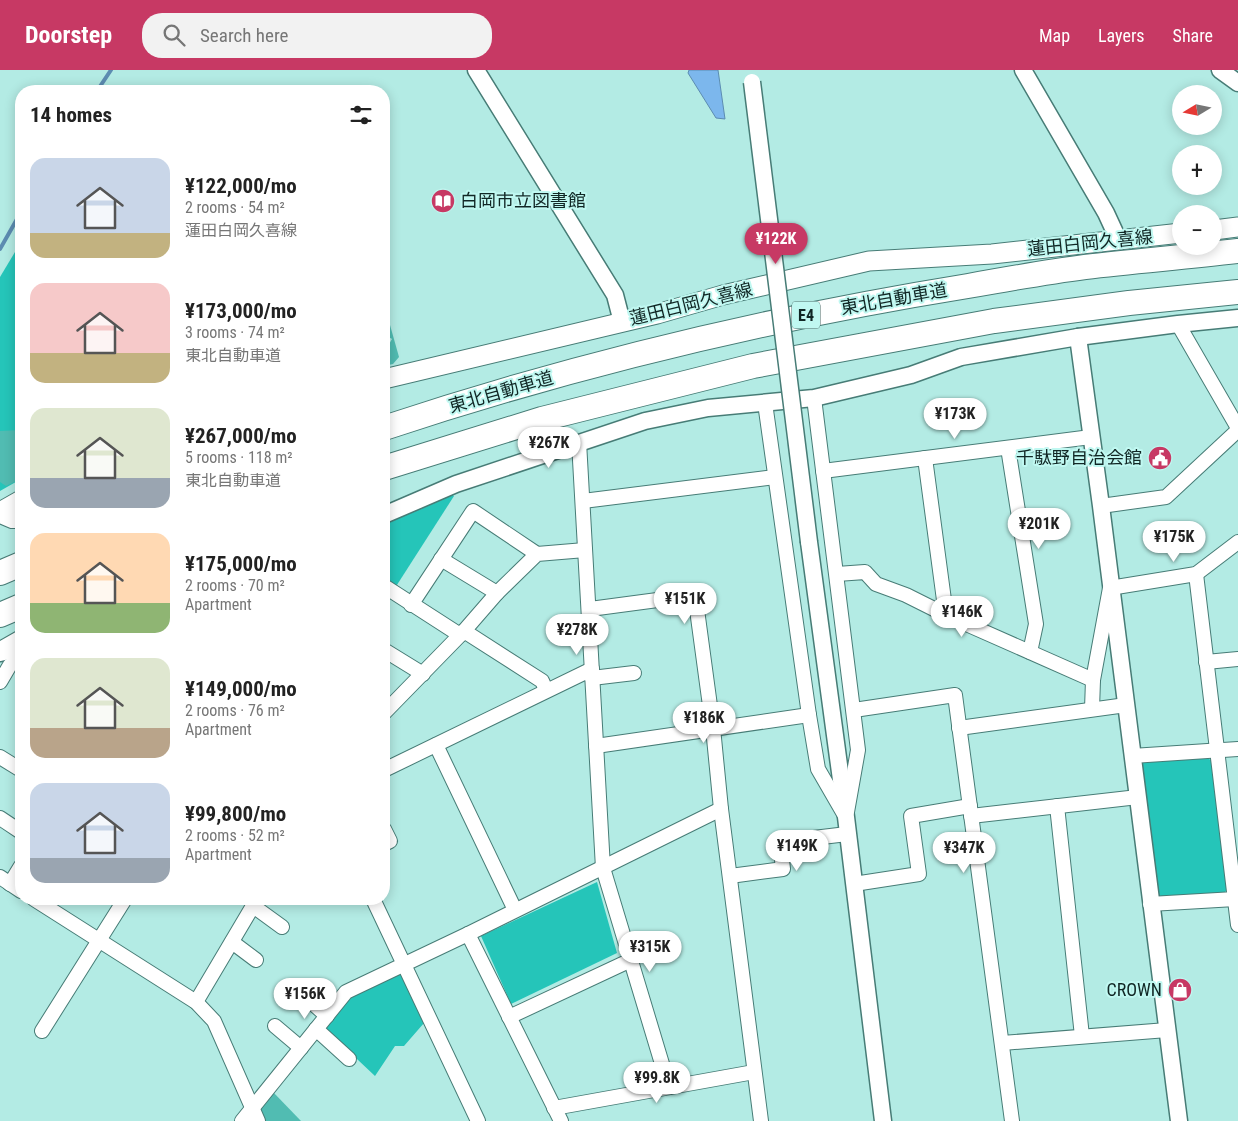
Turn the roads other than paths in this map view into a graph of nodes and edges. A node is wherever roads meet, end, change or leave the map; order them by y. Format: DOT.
graph roads {
  1 [pos="476,70"];
  2 [pos="1023,70"];
  3 [pos="1220,70"];
  4 [pos="751,76"];
  5 [pos="1238,84"];
  6 [pos="1238,227"];
  7 [pos="1222,229"];
  8 [pos="1172,234"];
  9 [pos="1118,239"];
  10 [pos="1238,251"];
  11 [pos="1238,292"];
  12 [pos="1238,318"];
  13 [pos="622,322"];
  14 [pos="1178,324"];
  15 [pos="1078,337"];
  16 [pos="390,378"];
  17 [pos="814,398"];
  18 [pos="765,403"];
  19 [pos="390,426"];
  20 [pos="1238,429"];
  21 [pos="1091,437"];
  22 [pos="579,442"];
  23 [pos="1008,448"];
  24 [pos="924,458"];
  25 [pos="390,466"];
  26 [pos="823,471"];
  27 [pos="775,477"];
  28 [pos="582,501"];
  29 [pos="15,504"];
  30 [pos="1101,506"];
  31 [pos="390,512"];
  32 [pos="0,514"];
  33 [pos="15,520"];
  34 [pos="1238,542"];
  35 [pos="585,550"];
  36 [pos="537,554"];
  37 [pos="441,559"];
  38 [pos="15,567"];
  39 [pos="0,573"];
  40 [pos="837,574"];
  41 [pos="1196,574"];
  42 [pos="1110,588"];
  43 [pos="390,590"];
  44 [pos="497,593"];
  45 [pos="411,605"];
  46 [pos="15,609"];
  47 [pos="590,609"];
  48 [pos="0,615"];
  49 [pos="946,615"];
  50 [pos="462,633"];
  51 [pos="15,641"];
  52 [pos="15,649"];
  53 [pos="0,651"];
  54 [pos="1030,652"];
  55 [pos="390,654"];
  56 [pos="1238,659"];
  57 [pos="1206,662"];
  58 [pos="15,663"];
  59 [pos="634,673"];
  60 [pos="423,674"];
  61 [pos="592,674"];
  62 [pos="1093,680"];
  63 [pos="0,682"];
  64 [pos="546,690"];
  65 [pos="1126,704"];
  66 [pos="390,707"];
  67 [pos="1092,709"];
  68 [pos="854,710"];
  69 [pos="809,715"];
  70 [pos="713,728"];
  71 [pos="960,728"];
  72 [pos="436,745"];
  73 [pos="596,746"];
  74 [pos="1238,749"];
  75 [pos="1217,751"];
  76 [pos="0,756"];
  77 [pos="1132,756"];
  78 [pos="15,762"];
  79 [pos="390,767"];
  80 [pos="1138,797"];
  81 [pos="1057,806"];
  82 [pos="721,809"];
  83 [pos="971,811"];
  84 [pos="0,818"];
  85 [pos="847,826"];
  86 [pos="15,828"];
  87 [pos="1234,843"];
  88 [pos="603,868"];
  89 [pos="730,876"];
  90 [pos="854,884"];
  91 [pos="1235,899"];
  92 [pos="1150,904"];
  93 [pos="43,905"];
  94 [pos="121,905"];
  95 [pos="253,905"];
  96 [pos="258,905"];
  97 [pos="376,905"];
  98 [pos="515,910"];
  99 [pos="1238,925"];
  100 [pos="282,927"];
  101 [pos="468,934"];
  102 [pos="98,940"];
  103 [pos="232,942"];
  104 [pos="256,960"];
  105 [pos="631,960"];
  106 [pos="403,964"];
  107 [pos="300,992"];
  108 [pos="196,1002"];
  109 [pos="327,1016"];
  110 [pos="509,1017"];
  111 [pos="275,1026"];
  112 [pos="316,1029"];
  113 [pos="1166,1030"];
  114 [pos="42,1031"];
  115 [pos="1082,1036"];
  116 [pos="1002,1043"];
  117 [pos="301,1048"];
  118 [pos="349,1059"];
  119 [pos="754,1072"];
  120 [pos="669,1087"];
  121 [pos="554,1108"];
  122 [pos="255,1115"];
  123 [pos="242,1121"];
  124 [pos="478,1121"];
  125 [pos="561,1121"];
  126 [pos="760,1121"];
  127 [pos="882,1121"];
  128 [pos="1012,1121"];
  129 [pos="1179,1121"];
  1 -- 13 [label="street"];
  2 -- 9 [label="street"];
  3 -- 5 [label="street"];
  4 -- 85 [label="street, bridge"];
  6 -- 7 [label="main road"];
  8 -- 9 [label="main road, 蓮田白岡久喜線"];
  9 -- 13 [label="main road, 蓮田白岡久喜線"];
  10 -- 19 [label="highway, 東北自動車道 / E4"];
  11 -- 25 [label="highway, E4"];
  12 -- 14 [label="street"];
  13 -- 16 [label="main road, 蓮田白岡久喜線"];
  14 -- 15 [label="street"];
  14 -- 20 [label="street"];
  15 -- 17 [label="street"];
  15 -- 21 [label="street"];
  17 -- 18 [label="street"];
  17 -- 26 [label="street"];
  18 -- 22 [label="street"];
  18 -- 27 [label="street"];
  20 -- 30 [label="street"];
  21 -- 23 [label="street"];
  21 -- 30 [label="street"];
  22 -- 28 [label="street"];
  22 -- 31 [label="street"];
  23 -- 24 [label="street"];
  23 -- 54 [label="street"];
  24 -- 26 [label="street"];
  24 -- 49 [label="street"];
  26 -- 40 [label="street"];
  27 -- 28 [label="street"];
  27 -- 69 [label="street"];
  28 -- 35 [label="street"];
  29 -- 32 [label="main road"];
  30 -- 42 [label="street"];
  32 -- 33 [label="street"];
  34 -- 41 [label="street"];
  35 -- 36 [label="street"];
  35 -- 47 [label="street"];
  36 -- 37 [label="street"];
  36 -- 44 [label="street"];
  37 -- 44 [label="street"];
  37 -- 45 [label="street"];
  38 -- 39 [label="highway"];
  40 -- 49 [label="street"];
  40 -- 68 [label="street"];
  41 -- 42 [label="street"];
  41 -- 57 [label="street"];
  42 -- 62 [label="street"];
  42 -- 65 [label="street"];
  43 -- 45 [label="street"];
  44 -- 50 [label="street"];
  45 -- 50 [label="street"];
  46 -- 48 [label="highway"];
  47 -- 61 [label="street"];
  47 -- 70 [label="street"];
  49 -- 54 [label="street"];
  50 -- 60 [label="street"];
  50 -- 64 [label="street"];
  51 -- 53 [label="street"];
  52 -- 53 [label="street"];
  54 -- 62 [label="street"];
  55 -- 60 [label="street"];
  56 -- 57 [label="street"];
  57 -- 75 [label="street"];
  58 -- 63 [label="street"];
  59 -- 61 [label="street"];
  60 -- 66 [label="street"];
  61 -- 64 [label="street"];
  61 -- 73 [label="street"];
  62 -- 67 [label="street"];
  64 -- 72 [label="street"];
  65 -- 67 [label="street"];
  65 -- 77 [label="street"];
  67 -- 71 [label="street"];
  68 -- 71 [label="street"];
  68 -- 85 [label="street"];
  69 -- 70 [label="street"];
  69 -- 85 [label="street"];
  70 -- 73 [label="street"];
  70 -- 82 [label="street"];
  71 -- 83 [label="street"];
  72 -- 79 [label="street"];
  72 -- 98 [label="street"];
  73 -- 88 [label="street"];
  74 -- 75 [label="street"];
  75 -- 77 [label="street"];
  75 -- 87 [label="street"];
  76 -- 78 [label="street"];
  77 -- 80 [label="street"];
  80 -- 81 [label="street"];
  80 -- 92 [label="street"];
  81 -- 83 [label="street"];
  81 -- 115 [label="street"];
  82 -- 88 [label="street"];
  82 -- 89 [label="street"];
  83 -- 90 [label="street"];
  83 -- 116 [label="street"];
  84 -- 86 [label="street"];
  85 -- 89 [label="street"];
  85 -- 90 [label="street"];
  87 -- 91 [label="street"];
  88 -- 98 [label="street"];
  88 -- 105 [label="street"];
  89 -- 119 [label="street"];
  90 -- 127 [label="street"];
  91 -- 92 [label="street"];
  91 -- 99 [label="street"];
  92 -- 113 [label="street"];
  93 -- 102 [label="street"];
  94 -- 102 [label="street"];
  95 -- 103 [label="street"];
  96 -- 100 [label="street"];
  97 -- 106 [label="street"];
  98 -- 101 [label="street"];
  101 -- 106 [label="street"];
  101 -- 110 [label="street"];
  102 -- 108 [label="street"];
  102 -- 114 [label="street"];
  103 -- 104 [label="street"];
  103 -- 108 [label="street"];
  105 -- 110 [label="street"];
  105 -- 120 [label="street"];
  106 -- 109 [label="street"];
  106 -- 124 [label="street"];
  107 -- 109 [label="street"];
  108 -- 122 [label="street"];
  109 -- 112 [label="street"];
  110 -- 121 [label="street"];
  111 -- 117 [label="street"];
  112 -- 117 [label="street"];
  112 -- 118 [label="street"];
  113 -- 115 [label="street"];
  113 -- 129 [label="street"];
  115 -- 116 [label="street"];
  116 -- 128 [label="street"];
  117 -- 122 [label="street"];
  119 -- 120 [label="street"];
  119 -- 126 [label="street"];
  120 -- 121 [label="street"];
  121 -- 125 [label="street"];
  122 -- 123 [label="street"];
}
